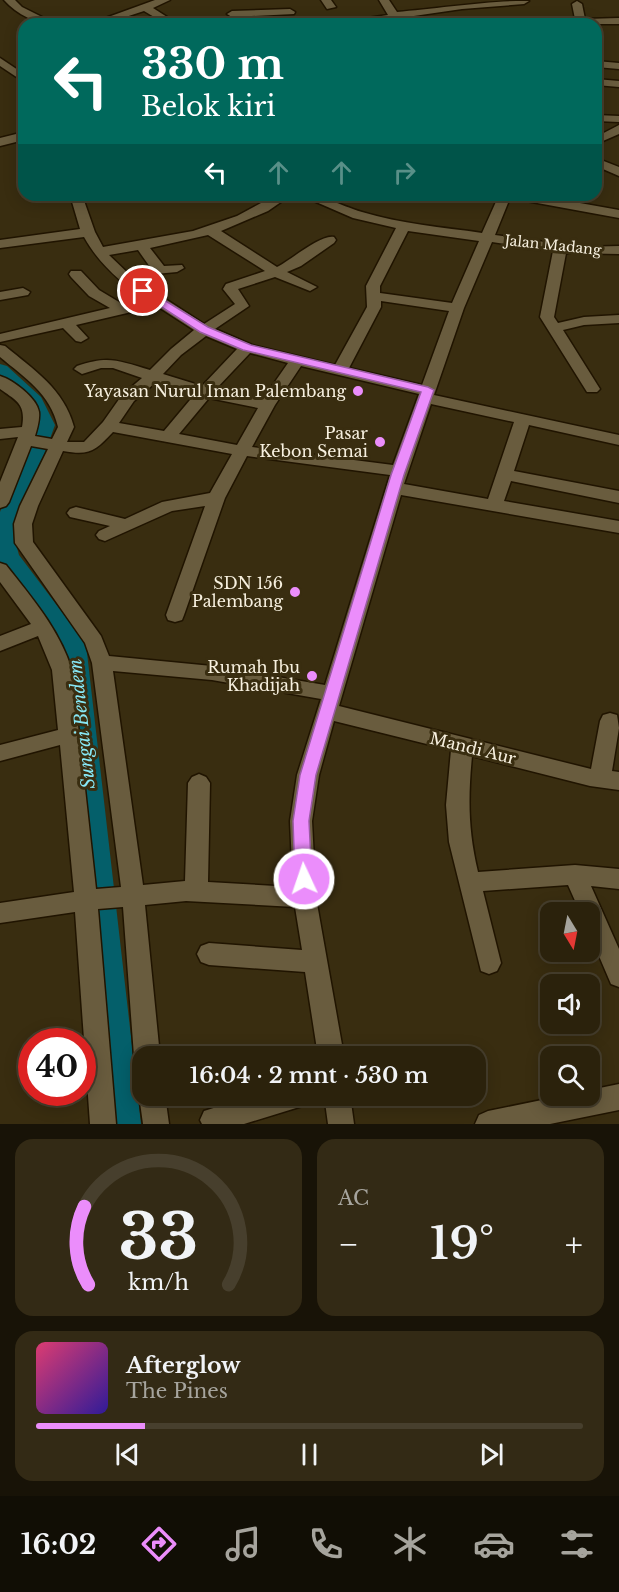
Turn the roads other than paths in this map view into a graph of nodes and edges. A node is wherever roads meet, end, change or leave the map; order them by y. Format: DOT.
graph roads {
  1 [pos="9,0"];
  2 [pos="165,0"];
  3 [pos="231,0"];
  4 [pos="288,0"];
  5 [pos="384,0"];
  6 [pos="524,1"];
  7 [pos="508,3"];
  8 [pos="577,4"];
  9 [pos="143,6"];
  10 [pos="38,18"];
  11 [pos="110,18"];
  12 [pos="163,18"];
  13 [pos="233,18"];
  14 [pos="241,18"];
  15 [pos="394,18"];
  16 [pos="402,18"];
  17 [pos="518,18"];
  18 [pos="580,18"];
  19 [pos="602,21"];
  20 [pos="619,21"];
  21 [pos="2,65"];
  22 [pos="602,65"];
  23 [pos="619,66"];
  24 [pos="18,75"];
  25 [pos="18,77"];
  26 [pos="0,80"];
  27 [pos="602,83"];
  28 [pos="619,84"];
  29 [pos="602,118"];
  30 [pos="619,119"];
  31 [pos="619,129"];
  32 [pos="18,138"];
  33 [pos="602,138"];
  34 [pos="602,141"];
  35 [pos="0,142"];
  36 [pos="619,147"];
  37 [pos="602,165"];
  38 [pos="619,172"];
  39 [pos="78,201"];
  40 [pos="274,201"];
  41 [pos="322,201"];
  42 [pos="502,201"];
  43 [pos="547,201"];
  44 [pos="619,214"];
  45 [pos="404,226"];
  46 [pos="211,231"];
  47 [pos="88,232"];
  48 [pos="487,238"];
  49 [pos="329,240"];
  50 [pos="0,244"];
  51 [pos="141,245"];
  52 [pos="560,249"];
  53 [pos="619,250"];
  54 [pos="99,252"];
  55 [pos="177,268"];
  56 [pos="276,272"];
  57 [pos="76,274"];
  58 [pos="310,287"];
  59 [pos="23,292"];
  60 [pos="0,296"];
  61 [pos="373,296"];
  62 [pos="159,300"];
  63 [pos="458,308"];
  64 [pos="123,310"];
  65 [pos="619,319"];
  66 [pos="65,322"];
  67 [pos="554,328"];
  68 [pos="204,330"];
  69 [pos="0,338"];
  70 [pos="81,338"];
  71 [pos="247,348"];
  72 [pos="0,350"];
  73 [pos="297,361"];
  74 [pos="82,369"];
  75 [pos="340,370"];
  76 [pos="153,376"];
  77 [pos="0,381"];
  78 [pos="592,389"];
  79 [pos="206,392"];
  80 [pos="427,394"];
  81 [pos="267,405"];
  82 [pos="523,418"];
  83 [pos="109,426"];
  84 [pos="0,434"];
  85 [pos="28,437"];
  86 [pos="167,438"];
  87 [pos="619,440"];
  88 [pos="55,444"];
  89 [pos="243,450"];
  90 [pos="504,474"];
  91 [pos="396,479"];
  92 [pos="2,495"];
  93 [pos="619,497"];
  94 [pos="216,498"];
  95 [pos="494,506"];
  96 [pos="76,513"];
  97 [pos="126,525"];
  98 [pos="619,527"];
  99 [pos="105,535"];
  100 [pos="3,578"];
  101 [pos="175,615"];
  102 [pos="41,627"];
  103 [pos="0,644"];
  104 [pos="102,663"];
  105 [pos="330,702"];
  106 [pos="610,721"];
  107 [pos="68,735"];
  108 [pos="462,745"];
  109 [pos="0,753"];
  110 [pos="609,780"];
  111 [pos="199,783"];
  112 [pos="575,875"];
  113 [pos="619,879"];
  114 [pos="469,882"];
  115 [pos="196,891"];
  116 [pos="130,896"];
  117 [pos="305,898"];
  118 [pos="88,901"];
  119 [pos="0,913"];
  120 [pos="209,954"];
  121 [pos="314,962"];
  122 [pos="489,963"];
  123 [pos="619,976"];
  124 [pos="146,1046"];
  125 [pos="329,1046"];
  126 [pos="619,1097"];
  127 [pos="154,1106"];
  128 [pos="262,1106"];
  129 [pos="339,1106"];
  130 [pos="213,1120"];
  131 [pos="504,1122"];
  132 [pos="103,1124"];
  133 [pos="156,1124"];
  134 [pos="341,1124"];
  1 -- 10 [label="street"];
  2 -- 9 [label="street"];
  3 -- 13 [label="street"];
  4 -- 14 [label="street"];
  5 -- 15 [label="street"];
  6 -- 7 [label="street"];
  7 -- 16 [label="street"];
  7 -- 17 [label="street"];
  8 -- 18 [label="street"];
  9 -- 11 [label="street"];
  9 -- 12 [label="street"];
  19 -- 20 [label="street"];
  21 -- 24 [label="street"];
  22 -- 23 [label="street"];
  25 -- 26 [label="street"];
  27 -- 28 [label="street"];
  29 -- 30 [label="street"];
  31 -- 33 [label="street"];
  32 -- 35 [label="street"];
  34 -- 36 [label="street"];
  37 -- 38 [label="street"];
  39 -- 47 [label="street"];
  40 -- 46 [label="street"];
  41 -- 45 [label="street, Jalan Madang"];
  42 -- 48 [label="street"];
  43 -- 44 [label="street"];
  45 -- 48 [label="street, Jalan Madang"];
  45 -- 61 [label="street"];
  46 -- 51 [label="street"];
  46 -- 56 [label="street"];
  47 -- 50 [label="street"];
  47 -- 54 [label="street"];
  48 -- 52 [label="street, Jalan Madang"];
  48 -- 63 [label="street"];
  49 -- 56 [label="street"];
  51 -- 54 [label="street"];
  51 -- 55 [label="street"];
  52 -- 53 [label="street, Jalan Madang"];
  52 -- 67 [label="street"];
  54 -- 62 [label="street"];
  56 -- 58 [label="street"];
  56 -- 68 [label="street"];
  57 -- 64 [label="street"];
  59 -- 60 [label="street"];
  61 -- 63 [label="street"];
  61 -- 75 [label="street"];
  62 -- 64 [label="street"];
  62 -- 68 [label="street"];
  63 -- 80 [label="street"];
  64 -- 66 [label="street"];
  65 -- 67 [label="street"];
  66 -- 69 [label="street"];
  66 -- 70 [label="street"];
  67 -- 78 [label="street"];
  68 -- 71 [label="street"];
  68 -- 76 [label="street"];
  71 -- 73 [label="street"];
  71 -- 79 [label="street"];
  72 -- 88 [label="street"];
  73 -- 75 [label="street"];
  73 -- 81 [label="street"];
  74 -- 76 [label="street"];
  75 -- 80 [label="street"];
  76 -- 79 [label="street"];
  76 -- 83 [label="street"];
  77 -- 85 [label="street"];
  79 -- 81 [label="street"];
  79 -- 86 [label="street"];
  80 -- 82 [label="street"];
  80 -- 91 [label="street"];
  81 -- 89 [label="street"];
  82 -- 87 [label="street"];
  82 -- 90 [label="street"];
  83 -- 86 [label="street"];
  83 -- 88 [label="street"];
  84 -- 85 [label="street"];
  85 -- 88 [label="street"];
  85 -- 92 [label="street"];
  86 -- 89 [label="street"];
  88 -- 104 [label="street"];
  89 -- 91 [label="street"];
  89 -- 94 [label="street"];
  90 -- 93 [label="street"];
  90 -- 95 [label="street"];
  91 -- 95 [label="street"];
  91 -- 105 [label="street"];
  94 -- 97 [label="street"];
  94 -- 101 [label="street"];
  95 -- 98 [label="street"];
  96 -- 97 [label="street"];
  97 -- 99 [label="street"];
  100 -- 102 [label="street"];
  102 -- 103 [label="street"];
  102 -- 107 [label="street"];
  104 -- 105 [label="street, Mandi Aur"];
  104 -- 116 [label="street"];
  105 -- 108 [label="street, Mandi Aur"];
  105 -- 117 [label="street"];
  106 -- 110 [label="street"];
  107 -- 109 [label="street"];
  107 -- 118 [label="street"];
  108 -- 110 [label="street, Mandi Aur"];
  108 -- 114 [label="street"];
  111 -- 115 [label="street"];
  112 -- 113 [label="street"];
  112 -- 114 [label="street"];
  112 -- 123 [label="street"];
  114 -- 122 [label="street"];
  115 -- 116 [label="street"];
  115 -- 117 [label="street"];
  116 -- 118 [label="street"];
  116 -- 124 [label="street"];
  117 -- 121 [label="street"];
  118 -- 119 [label="street"];
  118 -- 132 [label="street"];
  120 -- 121 [label="street"];
  121 -- 125 [label="street"];
  126 -- 131 [label="street"];
  127 -- 133 [label="street"];
  128 -- 130 [label="street"];
  129 -- 134 [label="street"];
}
